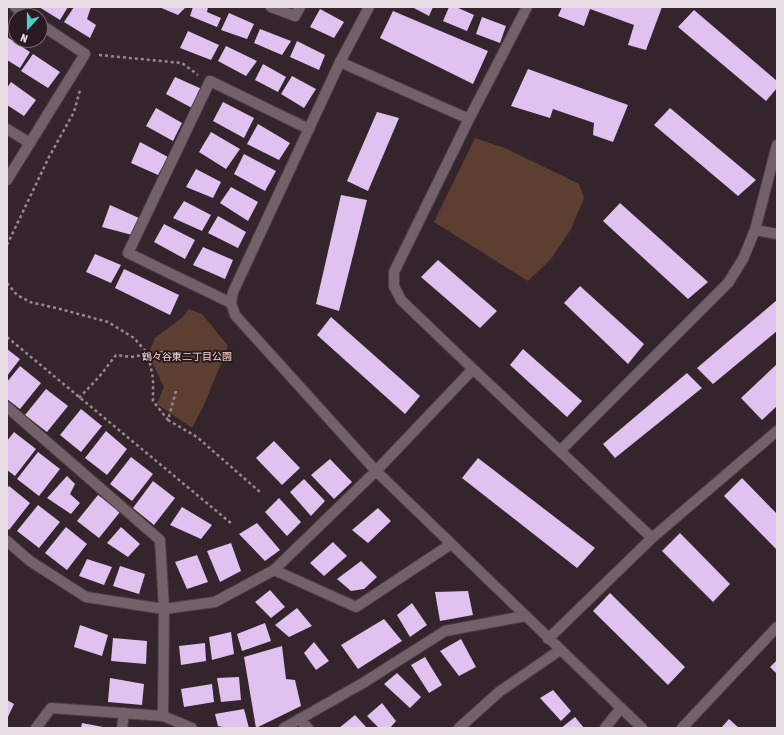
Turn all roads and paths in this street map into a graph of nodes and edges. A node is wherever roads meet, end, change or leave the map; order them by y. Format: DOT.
graph roads {
  1 [pos="271,7"];
  2 [pos="300,7"];
  3 [pos="369,7"];
  4 [pos="527,7"];
  5 [pos="48,29"];
  6 [pos="92,54"];
  7 [pos="340,62"];
  8 [pos="209,83"];
  9 [pos="82,84"];
  10 [pos="469,119"];
  11 [pos="7,129"];
  12 [pos="309,129"];
  13 [pos="30,143"];
  14 [pos="777,145"];
  15 [pos="7,180"];
  16 [pos="755,230"];
  17 [pos="777,234"];
  18 [pos="7,245"];
  19 [pos="7,283"];
  20 [pos="231,303"];
  21 [pos="7,337"];
  22 [pos="163,352"];
  23 [pos="148,354"];
  24 [pos="473,369"];
  25 [pos="176,390"];
  26 [pos="79,398"];
  27 [pos="7,407"];
  28 [pos="168,420"];
  29 [pos="777,431"];
  30 [pos="560,451"];
  31 [pos="376,471"];
  32 [pos="260,492"];
  33 [pos="232,524"];
  34 [pos="652,538"];
  35 [pos="7,541"];
  36 [pos="451,544"];
  37 [pos="274,570"];
  38 [pos="164,609"];
  39 [pos="525,616"];
  40 [pos="777,627"];
  41 [pos="548,639"];
  42 [pos="560,650"];
  43 [pos="620,708"];
  44 [pos="124,713"];
  45 [pos="163,716"];
  46 [pos="299,719"];
  47 [pos="36,728"];
  48 [pos="122,728"];
  49 [pos="192,728"];
  50 [pos="284,728"];
  51 [pos="308,728"];
  52 [pos="459,728"];
  53 [pos="605,728"];
  54 [pos="642,728"];
  55 [pos="682,728"];
  1 -- 2 [label="street"];
  3 -- 7 [label="street"];
  4 -- 10 [label="street"];
  5 -- 13 [label="street"];
  6 -- 8 [label="path"];
  7 -- 10 [label="street"];
  7 -- 12 [label="street"];
  8 -- 12 [label="street"];
  8 -- 20 [label="street"];
  9 -- 18 [label="path"];
  10 -- 24 [label="street"];
  11 -- 13 [label="street"];
  12 -- 20 [label="street"];
  13 -- 15 [label="street"];
  14 -- 16 [label="street"];
  16 -- 17 [label="street"];
  16 -- 30 [label="street"];
  19 -- 23 [label="path"];
  20 -- 31 [label="street"];
  21 -- 26 [label="path"];
  22 -- 23 [label="path"];
  23 -- 26 [label="path"];
  23 -- 28 [label="path"];
  24 -- 30 [label="street"];
  24 -- 31 [label="street"];
  25 -- 28 [label="path"];
  26 -- 33 [label="path"];
  27 -- 38 [label="street"];
  28 -- 32 [label="path"];
  29 -- 34 [label="street"];
  30 -- 34 [label="street"];
  31 -- 36 [label="street"];
  31 -- 37 [label="street"];
  34 -- 41 [label="street"];
  35 -- 38 [label="street"];
  36 -- 37 [label="street"];
  36 -- 39 [label="street"];
  37 -- 38 [label="street"];
  38 -- 45 [label="street"];
  39 -- 41 [label="street"];
  39 -- 46 [label="street"];
  40 -- 55 [label="street"];
  41 -- 42 [label="street"];
  42 -- 43 [label="street"];
  42 -- 52 [label="street"];
  43 -- 53 [label="street"];
  43 -- 54 [label="street"];
  44 -- 45 [label="street"];
  44 -- 47 [label="street"];
  44 -- 48 [label="street"];
  45 -- 49 [label="street"];
  46 -- 50 [label="street"];
  46 -- 51 [label="street"];
}
